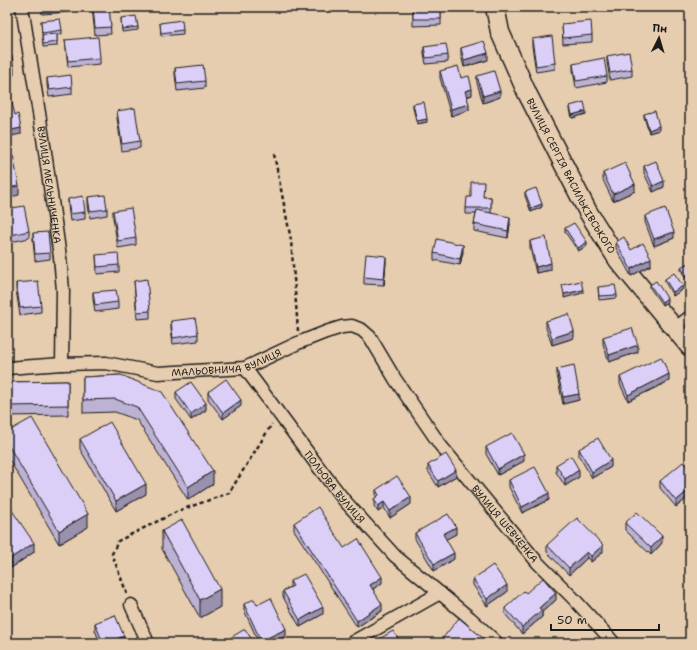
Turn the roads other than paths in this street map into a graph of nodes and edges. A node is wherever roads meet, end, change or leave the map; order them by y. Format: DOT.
graph roads {
  1 [pos="22,7"];
  2 [pos="495,7"];
  3 [pos="690,317"];
  4 [pos="674,329"];
  5 [pos="690,347"];
  6 [pos="62,364"];
  7 [pos="7,368"];
  8 [pos="245,368"];
  9 [pos="406,395"];
  10 [pos="440,593"];
  11 [pos="131,605"];
  12 [pos="148,643"];
  13 [pos="351,643"];
  14 [pos="497,643"];
  15 [pos="614,643"];
  1 -- 6 [label="street, ВУЛИЦЯ МЕЛЬНИЧЕНКА"];
  2 -- 4 [label="street, ВУЛИЦЯ СЕРГІЯ ВАСИЛЬКІВСЬКОГО"];
  3 -- 4 [label="street"];
  4 -- 5 [label="street"];
  6 -- 7 [label="street, МАЛЬОВНИЧА ВУЛИЦЯ"];
  6 -- 8 [label="street, МАЛЬОВНИЧА ВУЛИЦЯ"];
  8 -- 9 [label="street, МАЛЬОВНИЧА ВУЛИЦЯ"];
  8 -- 10 [label="street, ПОЛЬОВА ВУЛИЦЯ"];
  9 -- 15 [label="street, ВУЛИЦЯ ШЕВЧЕНКА"];
  10 -- 13 [label="street"];
  10 -- 14 [label="street, ПОЛЬОВА ВУЛИЦЯ"];
  11 -- 12 [label="street"];
}
